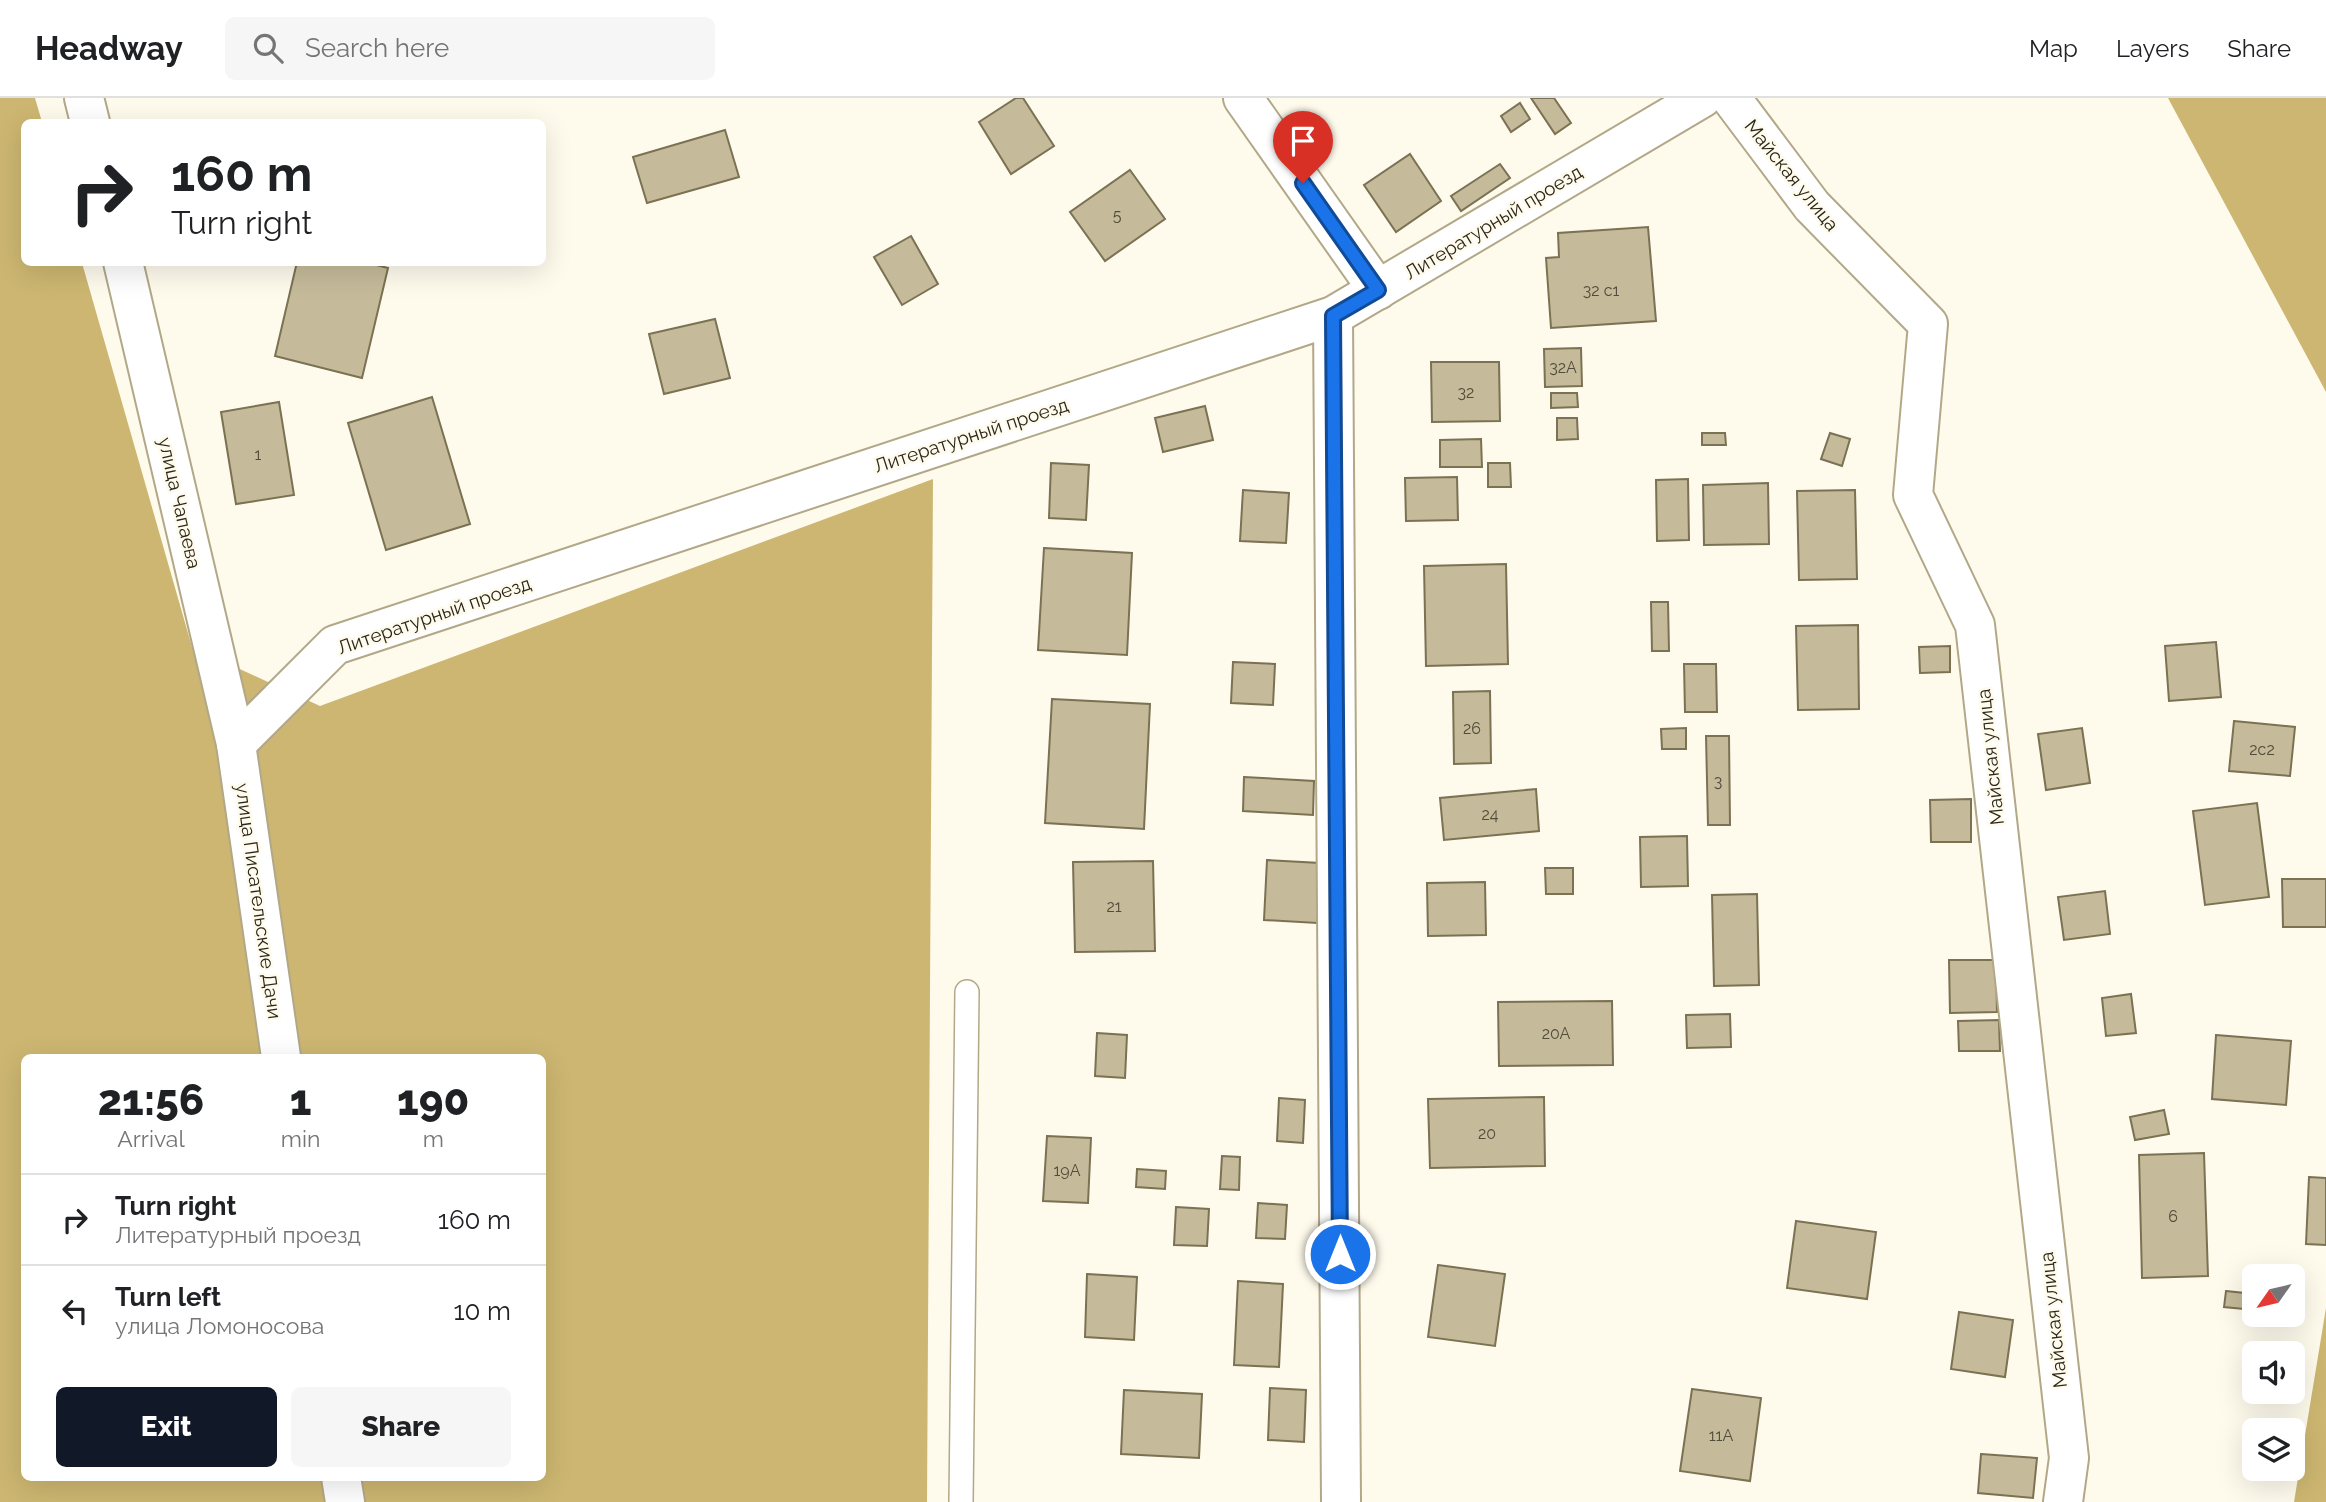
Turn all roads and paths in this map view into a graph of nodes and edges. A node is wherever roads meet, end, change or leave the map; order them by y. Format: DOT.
graph roads {
  1 [pos="84,98"];
  2 [pos="1243,98"];
  3 [pos="1702,98"];
  4 [pos="1731,98"];
  5 [pos="89,119"];
  6 [pos="124,266"];
  7 [pos="1378,290"];
  8 [pos="1333,316"];
  9 [pos="236,744"];
  10 [pos="967,992"];
  11 [pos="281,1054"];
  12 [pos="342,1481"];
  13 [pos="345,1502"];
  14 [pos="961,1502"];
  15 [pos="1341,1502"];
  16 [pos="2063,1502"];
  1 -- 5 [label="street"];
  2 -- 7 [label="street"];
  3 -- 7 [label="street, Литературный проезд"];
  4 -- 16 [label="street, Майская улица"];
  6 -- 9 [label="street, улица Чапаева"];
  7 -- 8 [label="street, Литературный проезд"];
  8 -- 9 [label="street, Литературный проезд"];
  8 -- 15 [label="street"];
  9 -- 11 [label="street, улица Писательские Дачи"];
  10 -- 14 [label="lane"];
  12 -- 13 [label="street"];
}
